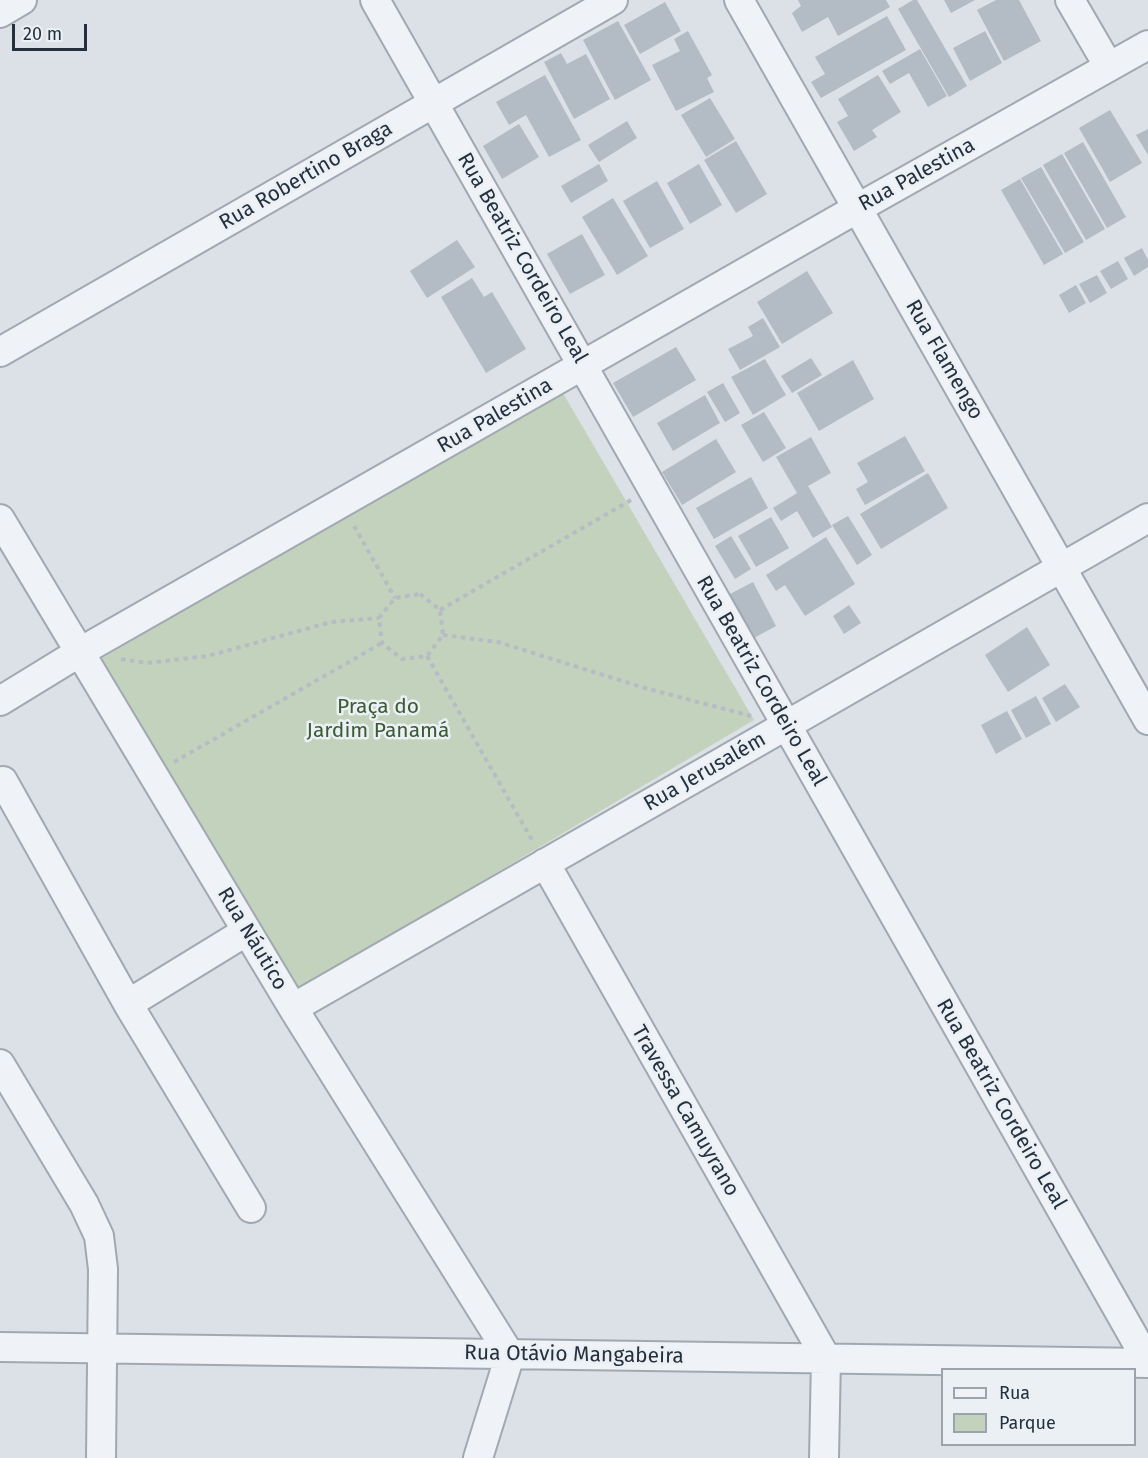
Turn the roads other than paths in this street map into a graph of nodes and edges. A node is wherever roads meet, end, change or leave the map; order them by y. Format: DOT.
graph roads {
  1 [pos="22,0"];
  2 [pos="375,0"];
  3 [pos="613,0"];
  4 [pos="739,0"];
  5 [pos="1070,0"];
  6 [pos="0,13"];
  7 [pos="1148,45"];
  8 [pos="1109,67"];
  9 [pos="433,103"];
  10 [pos="858,208"];
  11 [pos="0,352"];
  12 [pos="583,366"];
  13 [pos="1148,518"];
  14 [pos="0,519"];
  15 [pos="1062,567"];
  16 [pos="80,652"];
  17 [pos="0,701"];
  18 [pos="1148,720"];
  19 [pos="786,725"];
  20 [pos="3,781"];
  21 [pos="545,863"];
  22 [pos="247,932"];
  23 [pos="129,1004"];
  24 [pos="293,1008"];
  25 [pos="0,1064"];
  26 [pos="251,1208"];
  27 [pos="0,1347"];
  28 [pos="102,1348"];
  29 [pos="510,1355"];
  30 [pos="826,1358"];
  31 [pos="1148,1363"];
  32 [pos="101,1458"];
  33 [pos="478,1458"];
  34 [pos="824,1458"];
  1 -- 6 [label="street"];
  2 -- 9 [label="street, Rua Beatriz Cordeiro Leal"];
  3 -- 9 [label="street, Rua Robertino Braga"];
  4 -- 10 [label="street, Rua Flamengo"];
  5 -- 8 [label="street"];
  7 -- 8 [label="street, Rua Palestina"];
  8 -- 10 [label="street, Rua Palestina"];
  9 -- 11 [label="street, Rua Robertino Braga"];
  9 -- 12 [label="street, Rua Beatriz Cordeiro Leal"];
  10 -- 12 [label="street, Rua Palestina"];
  10 -- 15 [label="street, Rua Flamengo"];
  12 -- 16 [label="street, Rua Palestina"];
  12 -- 19 [label="street, Rua Beatriz Cordeiro Leal"];
  13 -- 15 [label="street, Rua Jerusalém"];
  14 -- 16 [label="street, Rua Náutico"];
  15 -- 18 [label="street, Rua Flamengo"];
  15 -- 19 [label="street, Rua Jerusalém"];
  16 -- 17 [label="street, Rua Palestina"];
  16 -- 22 [label="street, Rua Náutico"];
  19 -- 21 [label="street, Rua Jerusalém"];
  19 -- 31 [label="street, Rua Beatriz Cordeiro Leal"];
  20 -- 23 [label="street"];
  21 -- 24 [label="street, Rua Jerusalém"];
  21 -- 30 [label="street, Travessa Camuyrano"];
  22 -- 23 [label="street"];
  22 -- 24 [label="street, Rua Náutico"];
  23 -- 26 [label="street"];
  24 -- 29 [label="street, Rua Náutico"];
  25 -- 28 [label="street"];
  27 -- 28 [label="street, Rua Otávio Mangabeira"];
  28 -- 29 [label="street, Rua Otávio Mangabeira"];
  28 -- 32 [label="street"];
  29 -- 30 [label="street, Rua Otávio Mangabeira"];
  29 -- 33 [label="street"];
  30 -- 31 [label="street, Rua Otávio Mangabeira"];
  30 -- 34 [label="street"];
}
